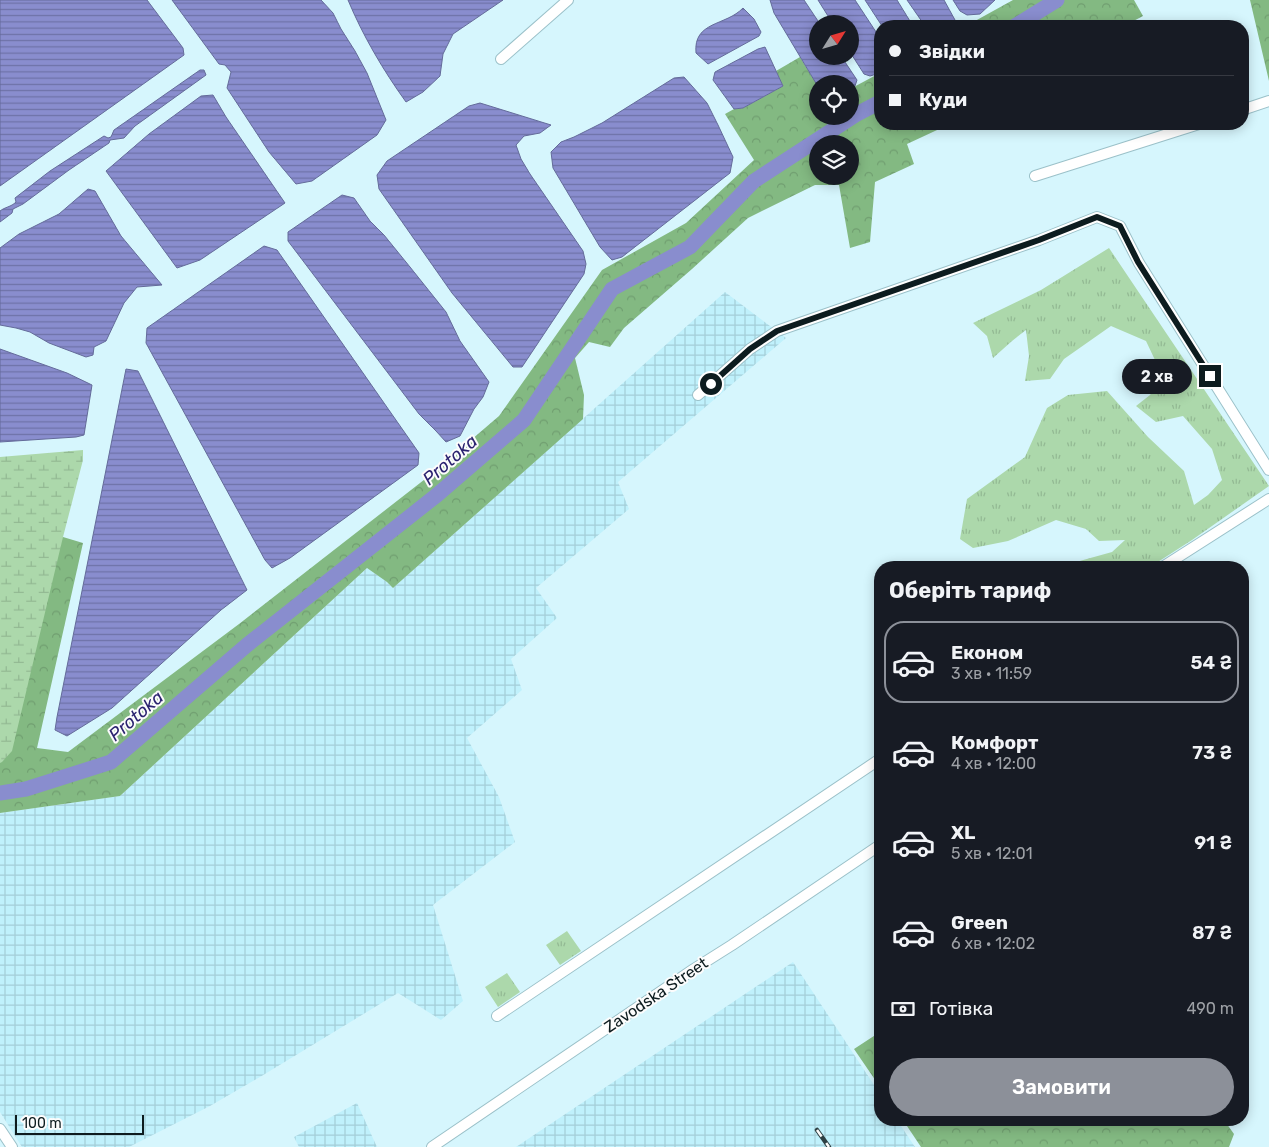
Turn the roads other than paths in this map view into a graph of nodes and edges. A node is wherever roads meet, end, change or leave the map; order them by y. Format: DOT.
graph roads {
  1 [pos="568,0"];
  2 [pos="500,59"];
  3 [pos="1269,101"];
  4 [pos="1249,108"];
  5 [pos="1180,130"];
  6 [pos="1035,176"];
  7 [pos="698,395"];
  8 [pos="1269,470"];
  9 [pos="1269,499"];
  10 [pos="1172,561"];
  11 [pos="874,763"];
  12 [pos="874,849"];
  13 [pos="498,1016"];
  14 [pos="0,1128"];
  15 [pos="12,1147"];
  16 [pos="432,1147"];
  1 -- 2 [label="street"];
  3 -- 4 [label="street"];
  5 -- 6 [label="street"];
  7 -- 8 [label="street"];
  9 -- 10 [label="street"];
  11 -- 13 [label="street"];
  12 -- 16 [label="street, Zavodska Street"];
  14 -- 15 [label="street"];
}
